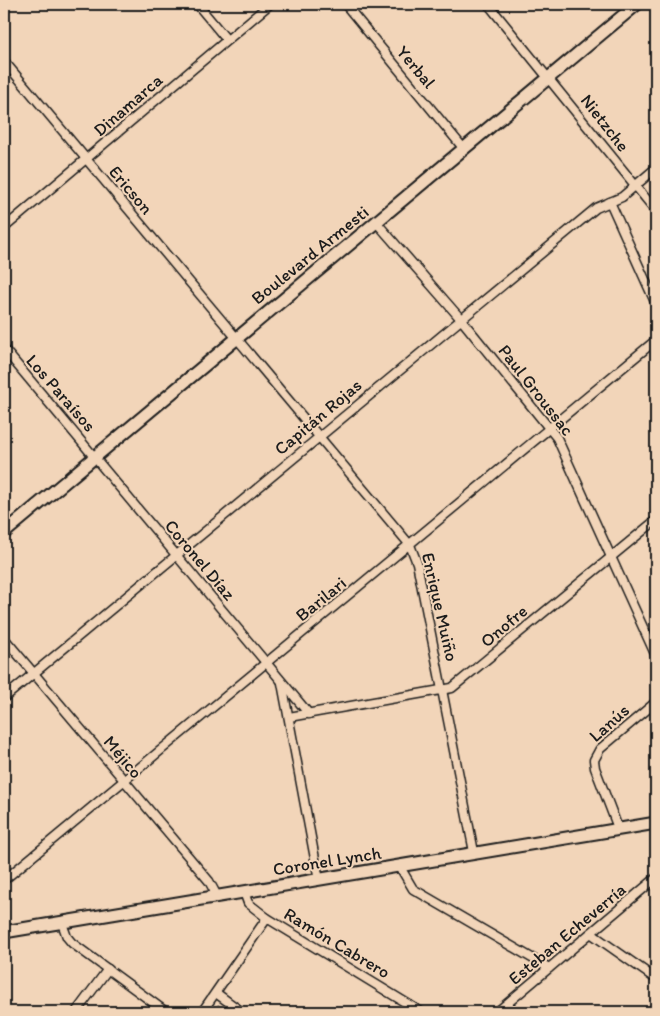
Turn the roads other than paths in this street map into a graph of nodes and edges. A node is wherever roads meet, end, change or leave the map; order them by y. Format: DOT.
graph roads {
  1 [pos="197,4"];
  2 [pos="270,4"];
  3 [pos="344,4"];
  4 [pos="488,4"];
  5 [pos="637,4"];
  6 [pos="227,40"];
  7 [pos="4,61"];
  8 [pos="549,77"];
  9 [pos="464,149"];
  10 [pos="86,160"];
  11 [pos="656,168"];
  12 [pos="635,185"];
  13 [pos="610,202"];
  14 [pos="656,211"];
  15 [pos="377,223"];
  16 [pos="4,228"];
  17 [pos="656,304"];
  18 [pos="460,318"];
  19 [pos="236,339"];
  20 [pos="656,340"];
  21 [pos="4,349"];
  22 [pos="550,426"];
  23 [pos="318,437"];
  24 [pos="96,457"];
  25 [pos="656,520"];
  26 [pos="4,533"];
  27 [pos="410,545"];
  28 [pos="176,554"];
  29 [pos="610,557"];
  30 [pos="4,638"];
  31 [pos="656,656"];
  32 [pos="266,663"];
  33 [pos="33,674"];
  34 [pos="282,682"];
  35 [pos="444,691"];
  36 [pos="4,698"];
  37 [pos="656,702"];
  38 [pos="308,714"];
  39 [pos="290,717"];
  40 [pos="124,780"];
  41 [pos="656,823"];
  42 [pos="618,828"];
  43 [pos="474,852"];
  44 [pos="400,867"];
  45 [pos="656,878"];
  46 [pos="4,880"];
  47 [pos="319,880"];
  48 [pos="244,892"];
  49 [pos="217,896"];
  50 [pos="267,918"];
  51 [pos="62,923"];
  52 [pos="4,932"];
  53 [pos="592,934"];
  54 [pos="549,968"];
  55 [pos="108,969"];
  56 [pos="656,980"];
  57 [pos="216,993"];
  58 [pos="76,1012"];
  59 [pos="166,1012"];
  60 [pos="202,1012"];
  61 [pos="242,1012"];
  62 [pos="421,1012"];
  63 [pos="497,1012"];
  1 -- 6 [label="street"];
  2 -- 6 [label="street, Dinamarca"];
  3 -- 9 [label="street, Yerbal"];
  4 -- 8 [label="street, Nietzche"];
  5 -- 8 [label="main road, Boulevard Armesti"];
  6 -- 10 [label="street, Dinamarca"];
  7 -- 10 [label="street, Ericson"];
  8 -- 9 [label="main road, Boulevard Armesti"];
  8 -- 12 [label="street, Nietzche"];
  9 -- 15 [label="main road, Boulevard Armesti"];
  10 -- 16 [label="street, Dinamarca"];
  10 -- 19 [label="street, Ericson"];
  11 -- 12 [label="street, Capitán Rojas"];
  12 -- 13 [label="street, Capitán Rojas"];
  12 -- 14 [label="street, Nietzche"];
  13 -- 17 [label="street"];
  13 -- 18 [label="street, Capitán Rojas"];
  15 -- 18 [label="street, Paul Groussac"];
  15 -- 19 [label="main road, Boulevard Armesti"];
  18 -- 22 [label="street, Paul Groussac"];
  18 -- 23 [label="street, Capitán Rojas"];
  19 -- 23 [label="street, Enrique Muiño"];
  19 -- 24 [label="main road, Boulevard Armesti"];
  20 -- 22 [label="street, Barilari"];
  21 -- 24 [label="street, Los Paraísos"];
  22 -- 27 [label="street, Barilari"];
  22 -- 29 [label="street, Paul Groussac"];
  23 -- 27 [label="street, Enrique Muiño"];
  23 -- 28 [label="street, Capitán Rojas"];
  24 -- 26 [label="main road, Boulevard Armesti"];
  24 -- 28 [label="street, Coronel Díaz"];
  25 -- 29 [label="street, Onofre"];
  27 -- 32 [label="street, Barilari"];
  27 -- 35 [label="street, Enrique Muiño"];
  28 -- 32 [label="street, Coronel Díaz"];
  28 -- 33 [label="street, Capitán Rojas"];
  29 -- 31 [label="street, Paul Groussac"];
  29 -- 35 [label="street, Onofre"];
  30 -- 33 [label="street, Méjico"];
  32 -- 34 [label="street, Coronel Díaz"];
  32 -- 40 [label="street, Barilari"];
  33 -- 36 [label="street, Capitán Rojas"];
  33 -- 40 [label="street, Méjico"];
  34 -- 38 [label="street, Coronel Díaz"];
  34 -- 39 [label="street, Coronel Díaz"];
  35 -- 38 [label="street, Onofre"];
  35 -- 43 [label="street, Enrique Muiño"];
  37 -- 42 [label="street, Lanús"];
  38 -- 39 [label="street, Onofre"];
  39 -- 47 [label="street, Coronel Díaz"];
  40 -- 46 [label="street, Barilari"];
  40 -- 49 [label="street, Méjico"];
  41 -- 42 [label="main road, Coronel Lynch"];
  42 -- 43 [label="main road, Coronel Lynch"];
  43 -- 44 [label="main road, Coronel Lynch"];
  44 -- 47 [label="main road, Coronel Lynch"];
  44 -- 54 [label="street"];
  45 -- 53 [label="street, Esteban Echeverría"];
  47 -- 48 [label="main road, Coronel Lynch"];
  48 -- 49 [label="main road, Coronel Lynch"];
  48 -- 50 [label="street, Ramón Cabrero"];
  49 -- 51 [label="main road, Coronel Lynch"];
  50 -- 57 [label="street"];
  50 -- 62 [label="street, Ramón Cabrero"];
  51 -- 52 [label="main road, Coronel Lynch"];
  51 -- 55 [label="street"];
  53 -- 54 [label="street, Esteban Echeverría"];
  53 -- 56 [label="street"];
  54 -- 63 [label="street, Esteban Echeverría"];
  55 -- 58 [label="street"];
  55 -- 59 [label="street"];
  57 -- 60 [label="street"];
  57 -- 61 [label="street"];
}
